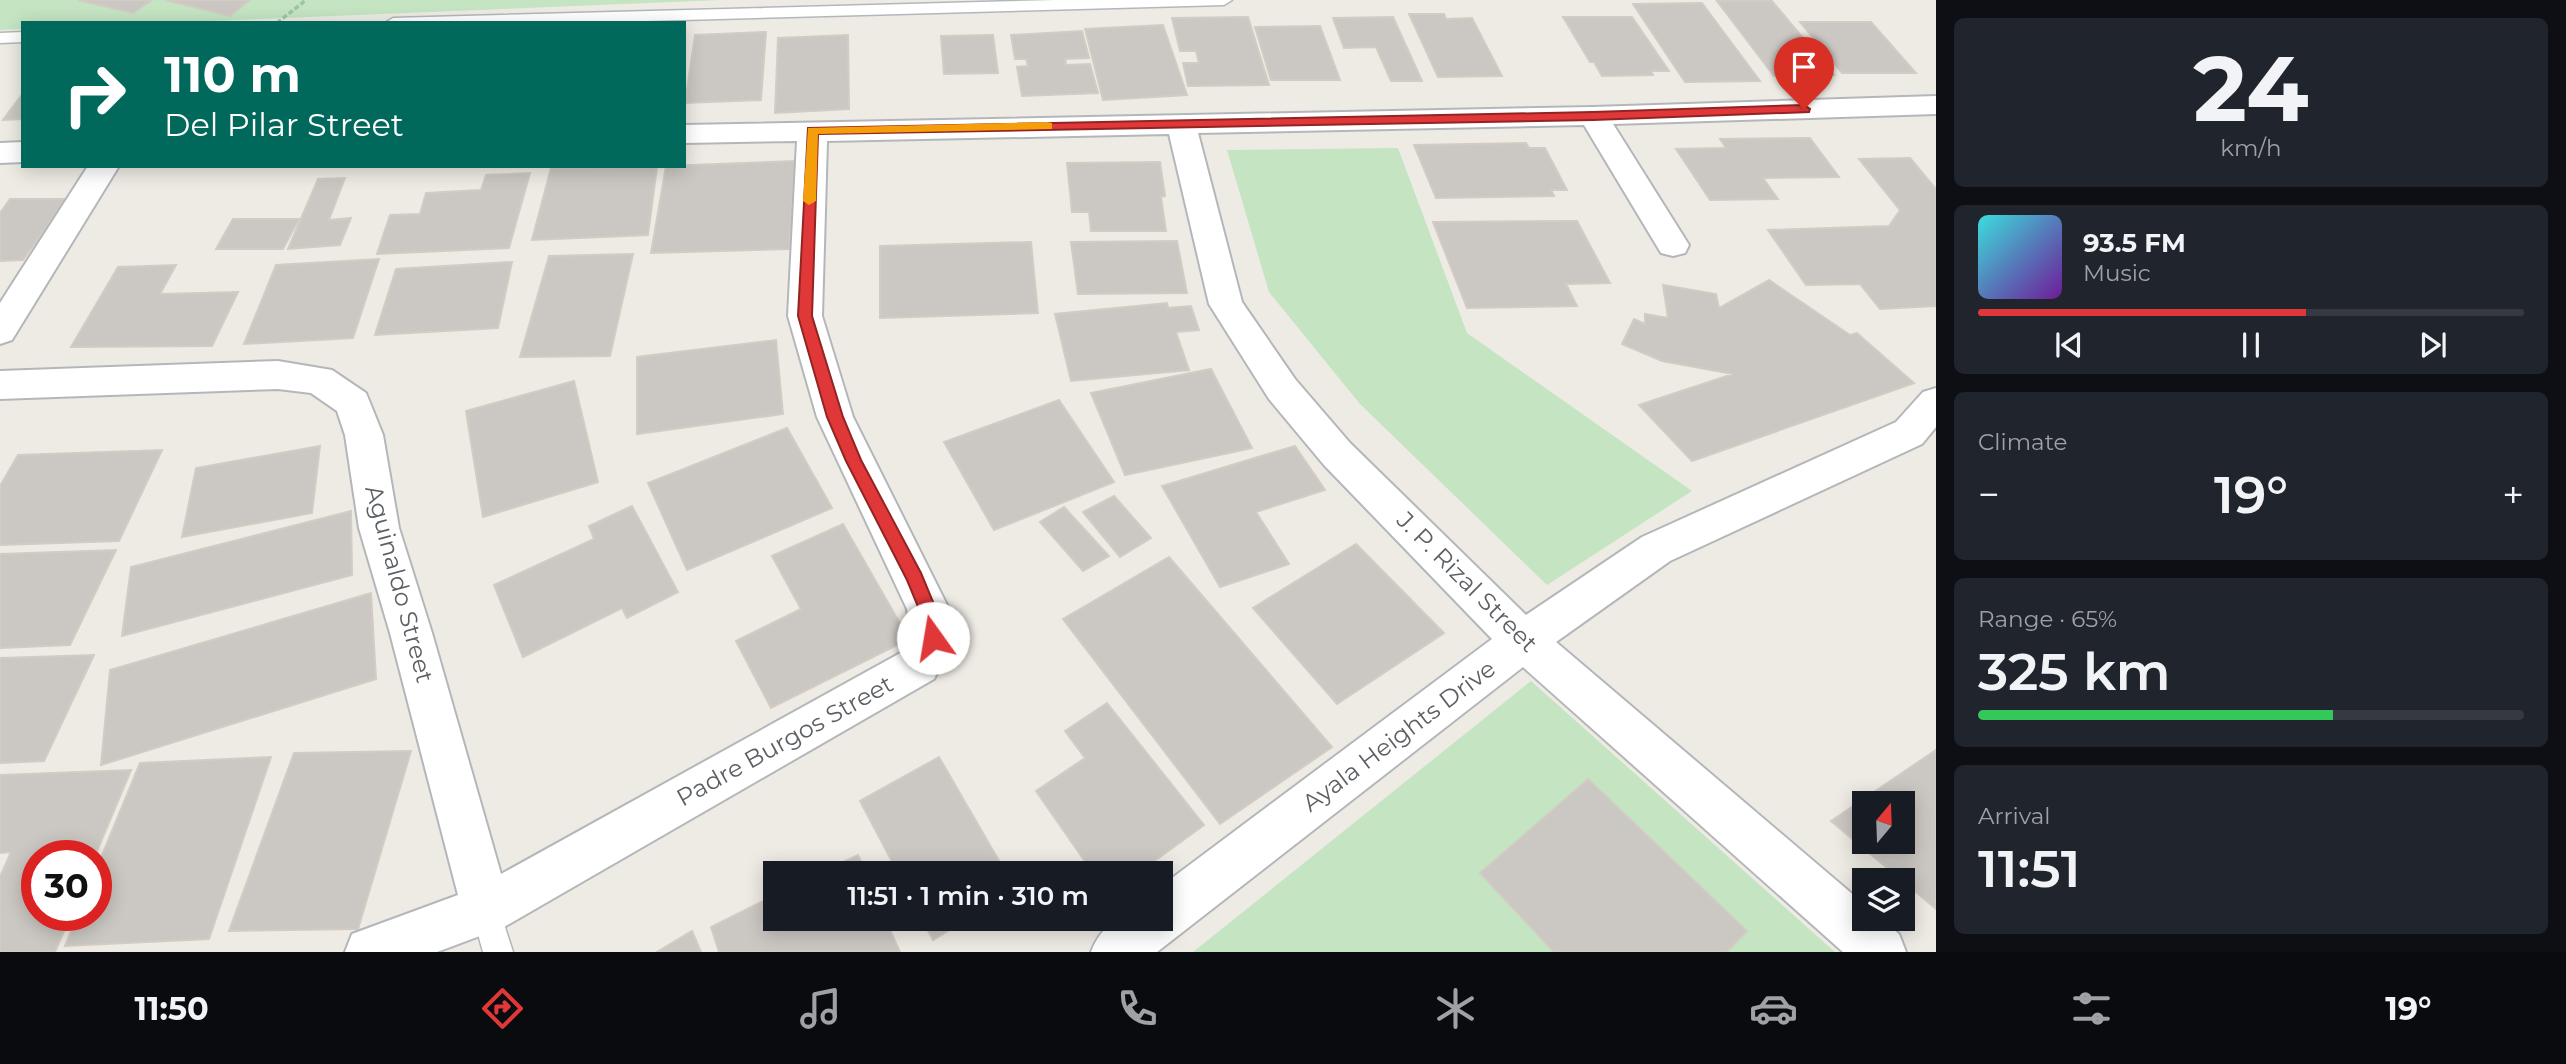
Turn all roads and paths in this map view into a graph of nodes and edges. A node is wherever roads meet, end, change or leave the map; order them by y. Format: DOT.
graph roads {
  1 [pos="306,0"];
  2 [pos="1224,0"];
  3 [pos="280,21"];
  4 [pos="465,21"];
  5 [pos="21,37"];
  6 [pos="0,38"];
  7 [pos="1936,105"];
  8 [pos="1593,116"];
  9 [pos="1181,124"];
  10 [pos="812,131"];
  11 [pos="686,134"];
  12 [pos="21,152"];
  13 [pos="0,153"];
  14 [pos="103,168"];
  15 [pos="1673,245"];
  16 [pos="0,331"];
  17 [pos="0,385"];
  18 [pos="1936,402"];
  19 [pos="1523,641"];
  20 [pos="1173,908"];
  21 [pos="486,909"];
  22 [pos="1143,931"];
  23 [pos="370,952"];
  24 [pos="498,952"];
  25 [pos="1116,952"];
  26 [pos="1881,952"];
  1 -- 3 [label="path"];
  2 -- 4 [label="lane"];
  5 -- 6 [label="lane"];
  7 -- 8 [label="street"];
  8 -- 9 [label="street"];
  8 -- 15 [label="street"];
  9 -- 10 [label="street"];
  9 -- 19 [label="street, J. P. Rizal Street"];
  10 -- 11 [label="street"];
  10 -- 21 [label="street, Padre Burgos Street"];
  12 -- 13 [label="street"];
  14 -- 16 [label="street"];
  17 -- 21 [label="street, Aguinaldo Street"];
  18 -- 19 [label="street, Ayala Heights Drive"];
  19 -- 20 [label="street, Ayala Heights Drive"];
  19 -- 26 [label="street, J. P. Rizal Street"];
  21 -- 23 [label="street, Padre Burgos Street"];
  21 -- 24 [label="lane"];
  22 -- 25 [label="street, Ayala Heights Drive"];
}
